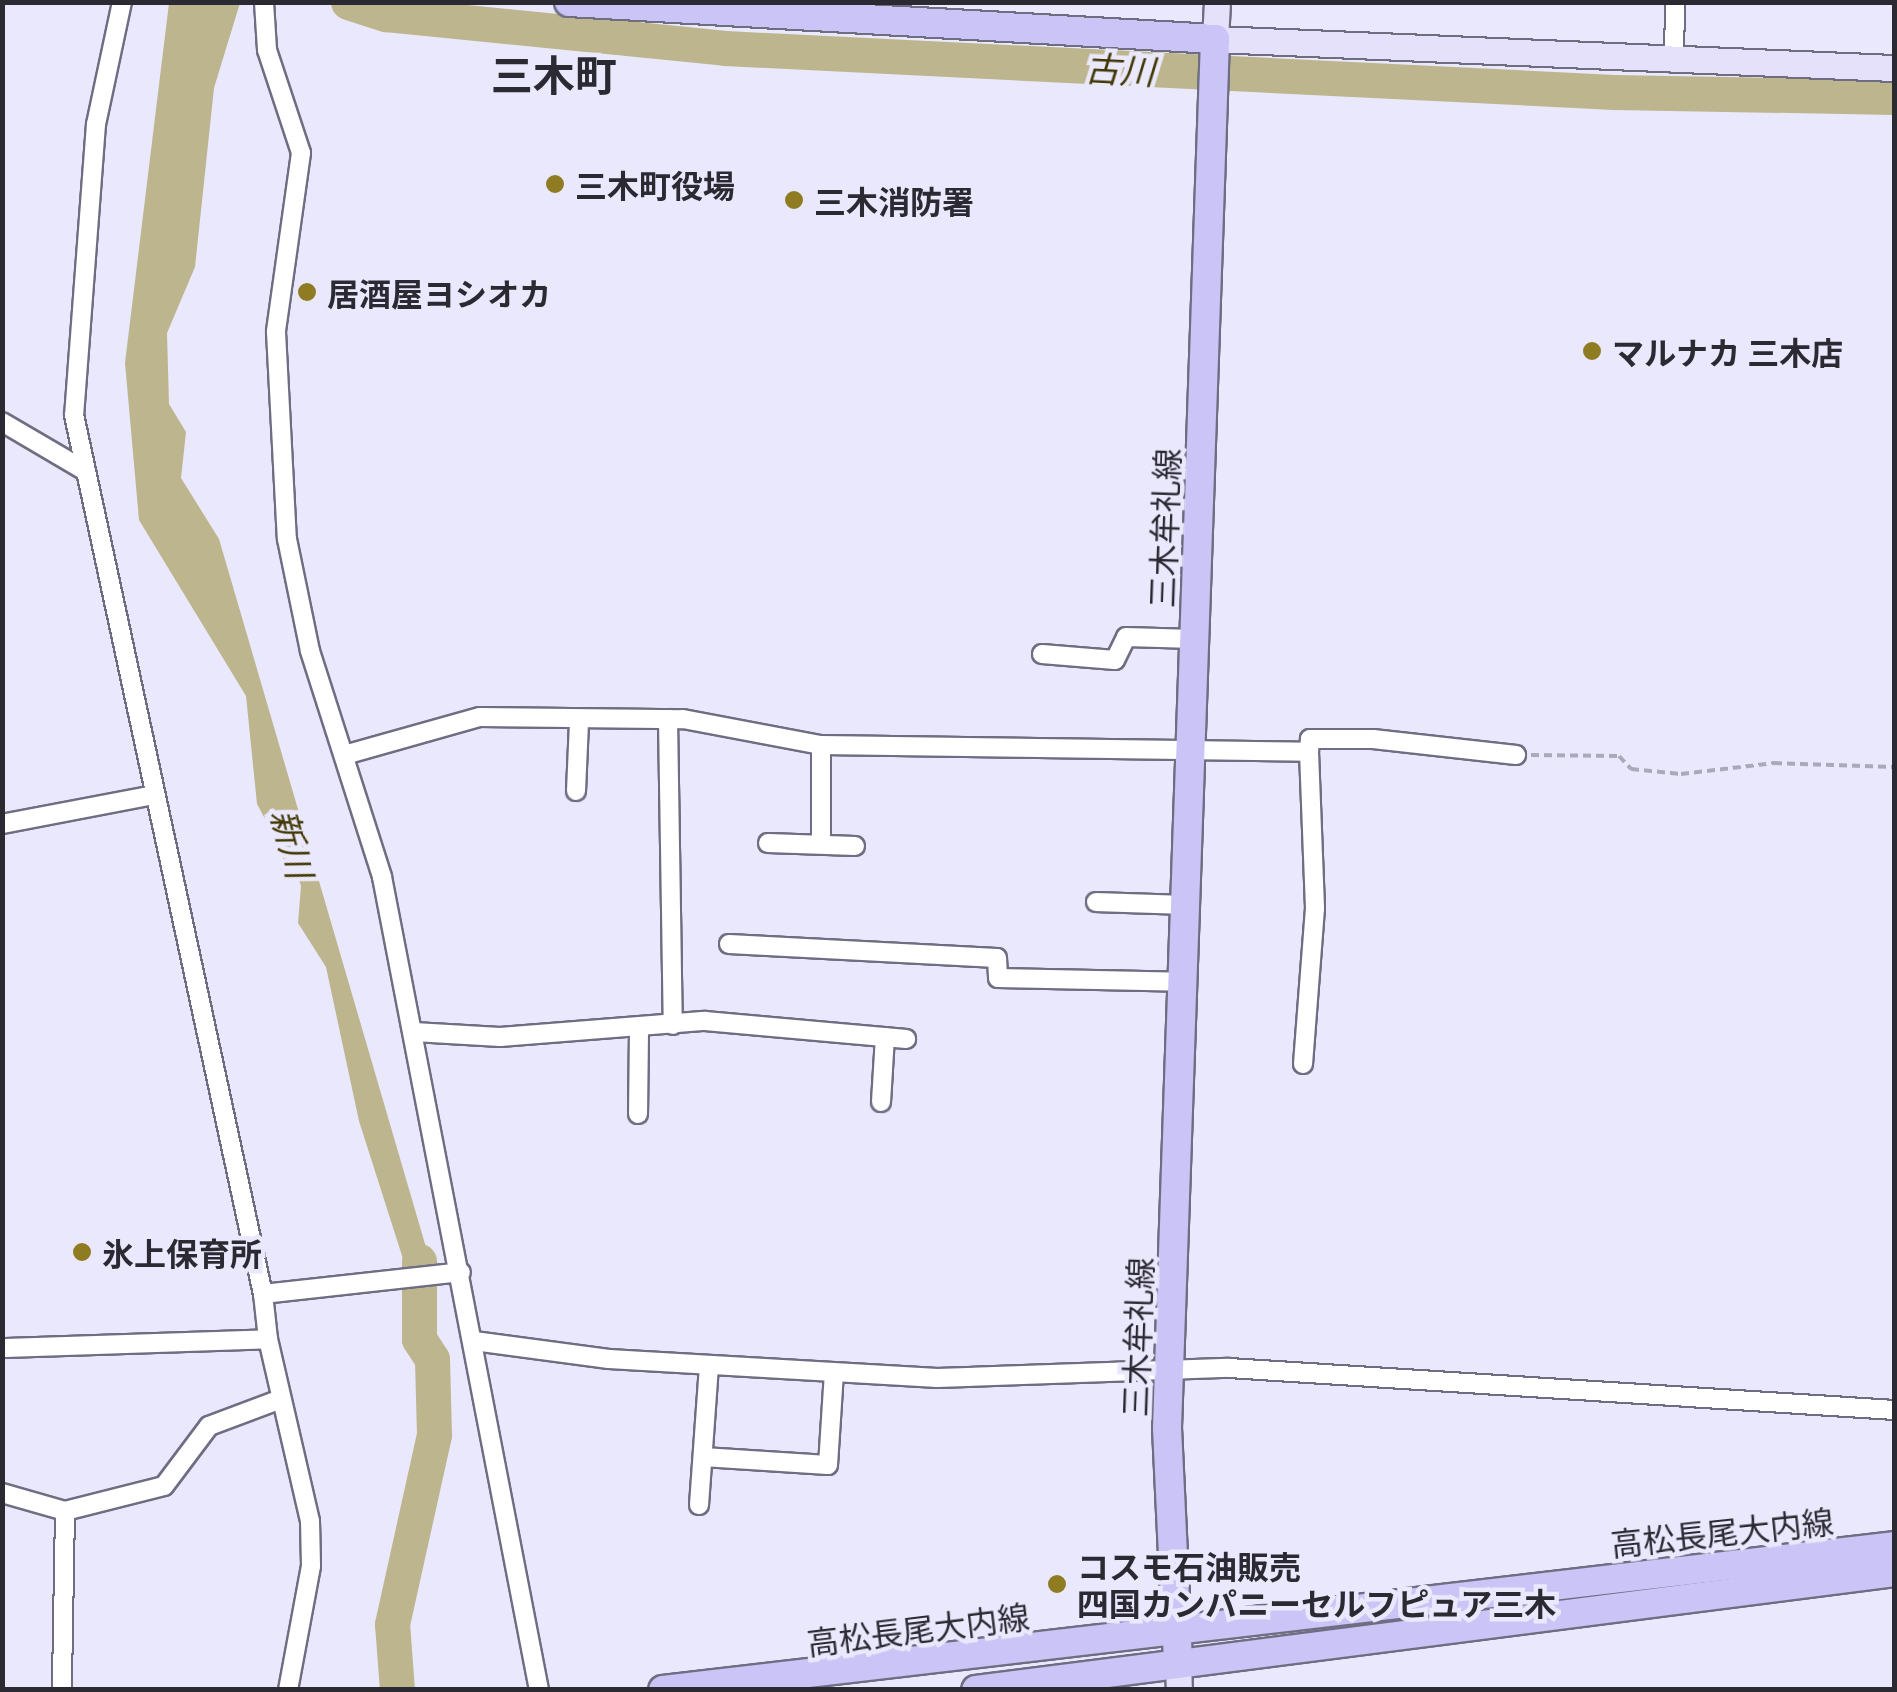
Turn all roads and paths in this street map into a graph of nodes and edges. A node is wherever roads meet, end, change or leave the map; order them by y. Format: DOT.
graph roads {
  1 [pos="122,2"];
  2 [pos="264,2"];
  3 [pos="569,2"];
  4 [pos="1216,2"];
  5 [pos="1675,2"];
  6 [pos="1215,40"];
  7 [pos="1674,63"];
  8 [pos="1894,68"];
  9 [pos="2,422"];
  10 [pos="82,470"];
  11 [pos="1194,639"];
  12 [pos="1042,654"];
  13 [pos="668,719"];
  14 [pos="579,721"];
  15 [pos="821,746"];
  16 [pos="1190,748"];
  17 [pos="1309,752"];
  18 [pos="348,754"];
  19 [pos="1516,755"];
  20 [pos="1894,767"];
  21 [pos="576,792"];
  22 [pos="154,795"];
  23 [pos="2,824"];
  24 [pos="768,843"];
  25 [pos="821,844"];
  26 [pos="855,846"];
  27 [pos="1096,902"];
  28 [pos="1185,905"];
  29 [pos="729,944"];
  30 [pos="1182,982"];
  31 [pos="673,1025"];
  32 [pos="639,1031"];
  33 [pos="414,1032"];
  34 [pos="884,1037"];
  35 [pos="906,1039"];
  36 [pos="1303,1064"];
  37 [pos="880,1102"];
  38 [pos="638,1114"];
  39 [pos="462,1272"];
  40 [pos="263,1294"];
  41 [pos="268,1340"];
  42 [pos="474,1341"];
  43 [pos="2,1348"];
  44 [pos="708,1366"];
  45 [pos="1170,1368"];
  46 [pos="834,1373"];
  47 [pos="278,1400"];
  48 [pos="1894,1410"];
  49 [pos="703,1458"];
  50 [pos="2,1492"];
  51 [pos="699,1505"];
  52 [pos="65,1511"];
  53 [pos="1894,1546"];
  54 [pos="1894,1572"];
  55 [pos="1178,1634"];
  56 [pos="1179,1677"];
  57 [pos="62,1690"];
  58 [pos="288,1690"];
  59 [pos="539,1690"];
  60 [pos="664,1690"];
  61 [pos="976,1690"];
  1 -- 10 [label="street"];
  2 -- 18 [label="street"];
  3 -- 6 [label="main road"];
  4 -- 6 [label="street"];
  5 -- 7 [label="street"];
  6 -- 7 [label="street"];
  6 -- 11 [label="main road, 三木牟礼線"];
  7 -- 8 [label="street"];
  9 -- 10 [label="street"];
  10 -- 22 [label="street"];
  11 -- 12 [label="street"];
  11 -- 16 [label="main road, 三木牟礼線"];
  13 -- 14 [label="street"];
  13 -- 15 [label="street"];
  13 -- 31 [label="street"];
  14 -- 18 [label="street"];
  14 -- 21 [label="street"];
  15 -- 16 [label="street"];
  15 -- 25 [label="street"];
  16 -- 17 [label="street"];
  16 -- 28 [label="main road, 三木牟礼線"];
  17 -- 19 [label="street"];
  17 -- 36 [label="street"];
  18 -- 33 [label="street"];
  19 -- 20 [label="path"];
  22 -- 23 [label="street"];
  22 -- 40 [label="street"];
  24 -- 25 [label="street"];
  25 -- 26 [label="street"];
  27 -- 28 [label="street"];
  28 -- 30 [label="main road, 三木牟礼線"];
  29 -- 30 [label="street"];
  30 -- 45 [label="main road, 三木牟礼線"];
  31 -- 32 [label="street"];
  31 -- 34 [label="street"];
  32 -- 33 [label="street"];
  32 -- 38 [label="street"];
  33 -- 39 [label="street"];
  34 -- 35 [label="street"];
  34 -- 37 [label="street"];
  39 -- 40 [label="street"];
  39 -- 42 [label="street"];
  40 -- 41 [label="street"];
  41 -- 43 [label="street"];
  41 -- 47 [label="street"];
  42 -- 44 [label="street"];
  42 -- 59 [label="street"];
  44 -- 46 [label="street"];
  44 -- 49 [label="street"];
  45 -- 46 [label="street"];
  45 -- 48 [label="street"];
  45 -- 55 [label="main road, 三木牟礼線"];
  46 -- 49 [label="street"];
  47 -- 52 [label="street"];
  47 -- 58 [label="street"];
  49 -- 51 [label="street"];
  50 -- 52 [label="street"];
  52 -- 57 [label="street"];
  53 -- 55 [label="main road, 高松長尾大内線"];
  54 -- 56 [label="main road, 高松長尾大内線"];
  55 -- 56 [label="main road, 三木牟礼線"];
  55 -- 60 [label="main road, 高松長尾大内線"];
  56 -- 61 [label="main road, 高松長尾大内線"];
}
